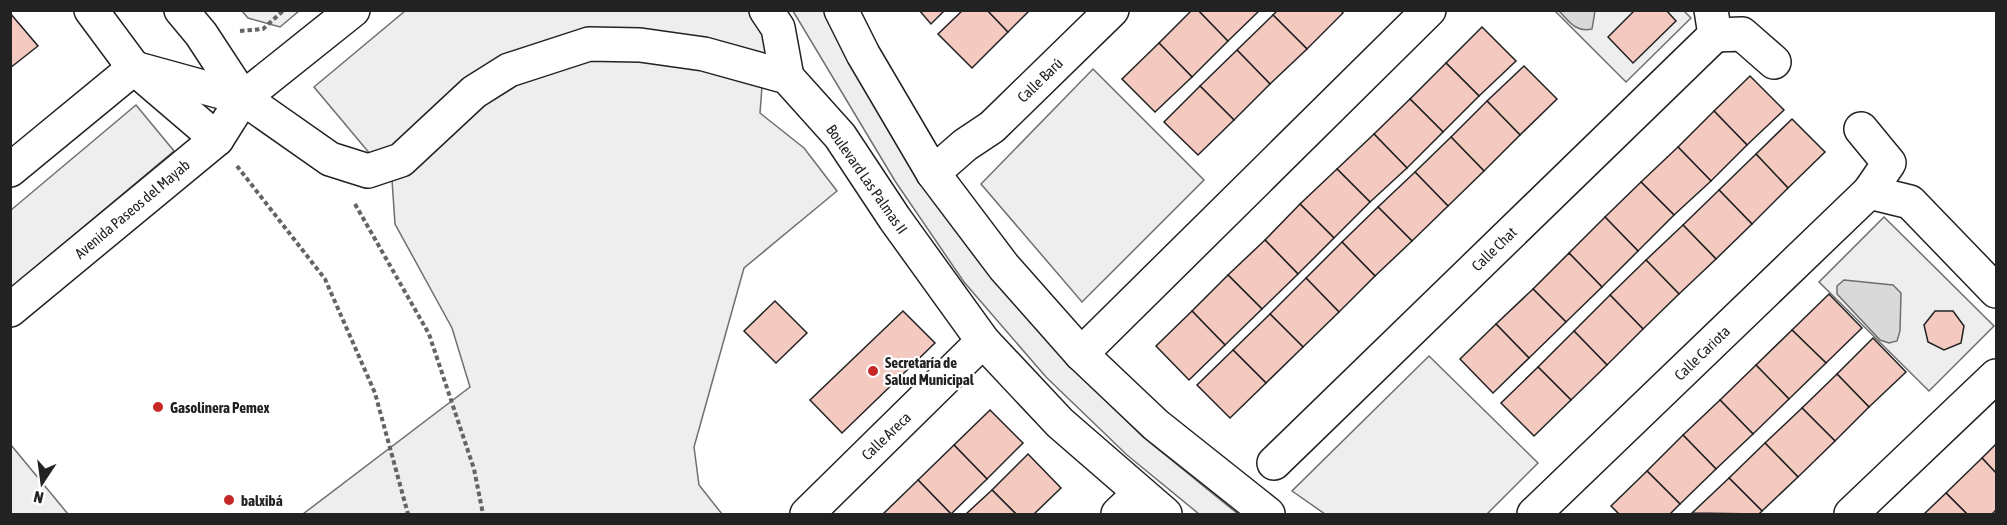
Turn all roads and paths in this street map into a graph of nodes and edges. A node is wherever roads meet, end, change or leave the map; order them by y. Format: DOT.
graph roads {
  1 [pos="91,10"];
  2 [pos="284,10"];
  3 [pos="353,10"];
  4 [pos="766,10"];
  5 [pos="841,10"];
  6 [pos="1112,10"];
  7 [pos="1429,10"];
  8 [pos="191,22"];
  9 [pos="1713,23"];
  10 [pos="1774,62"];
  11 [pos="785,64"];
  12 [pos="134,68"];
  13 [pos="243,98"];
  14 [pos="1861,129"];
  15 [pos="217,139"];
  16 [pos="330,159"];
  17 [pos="10,170"];
  18 [pos="933,173"];
  19 [pos="1869,192"];
  20 [pos="1996,291"];
  21 [pos="10,310"];
  22 [pos="975,350"];
  23 [pos="1081,354"];
  24 [pos="1996,376"];
  25 [pos="1274,463"];
  26 [pos="1126,507"];
  27 [pos="408,514"];
  28 [pos="483,514"];
  29 [pos="807,514"];
  30 [pos="1166,514"];
  31 [pos="1268,514"];
  32 [pos="1534,514"];
  33 [pos="1851,514"];
  1 -- 12 [label="street"];
  2 -- 8 [label="path"];
  3 -- 13 [label="street, Avenida Paseos del Mayab"];
  4 -- 11 [label="street, Boulevard Las Palmas II"];
  5 -- 18 [label="street"];
  6 -- 18 [label="street, Calle Barú"];
  7 -- 23 [label="street"];
  8 -- 13 [label="street"];
  9 -- 10 [label="street, Calle Chat"];
  9 -- 25 [label="street, Calle Chat"];
  11 -- 16 [label="street"];
  11 -- 22 [label="street, Boulevard Las Palmas II"];
  12 -- 13 [label="street"];
  12 -- 15 [label="street"];
  12 -- 17 [label="street"];
  13 -- 15 [label="street, Avenida Paseos del Mayab"];
  13 -- 16 [label="street"];
  14 -- 19 [label="street, Calle Cariota"];
  15 -- 21 [label="street, Avenida Paseos del Mayab"];
  15 -- 27 [label="path"];
  16 -- 28 [label="path"];
  18 -- 23 [label="street"];
  19 -- 20 [label="street"];
  19 -- 32 [label="street, Calle Cariota"];
  22 -- 26 [label="street, Boulevard Las Palmas II"];
  22 -- 29 [label="street, Calle Areca"];
  23 -- 31 [label="street"];
  24 -- 33 [label="street"];
  26 -- 30 [label="street, Boulevard Las Palmas II"];
}
